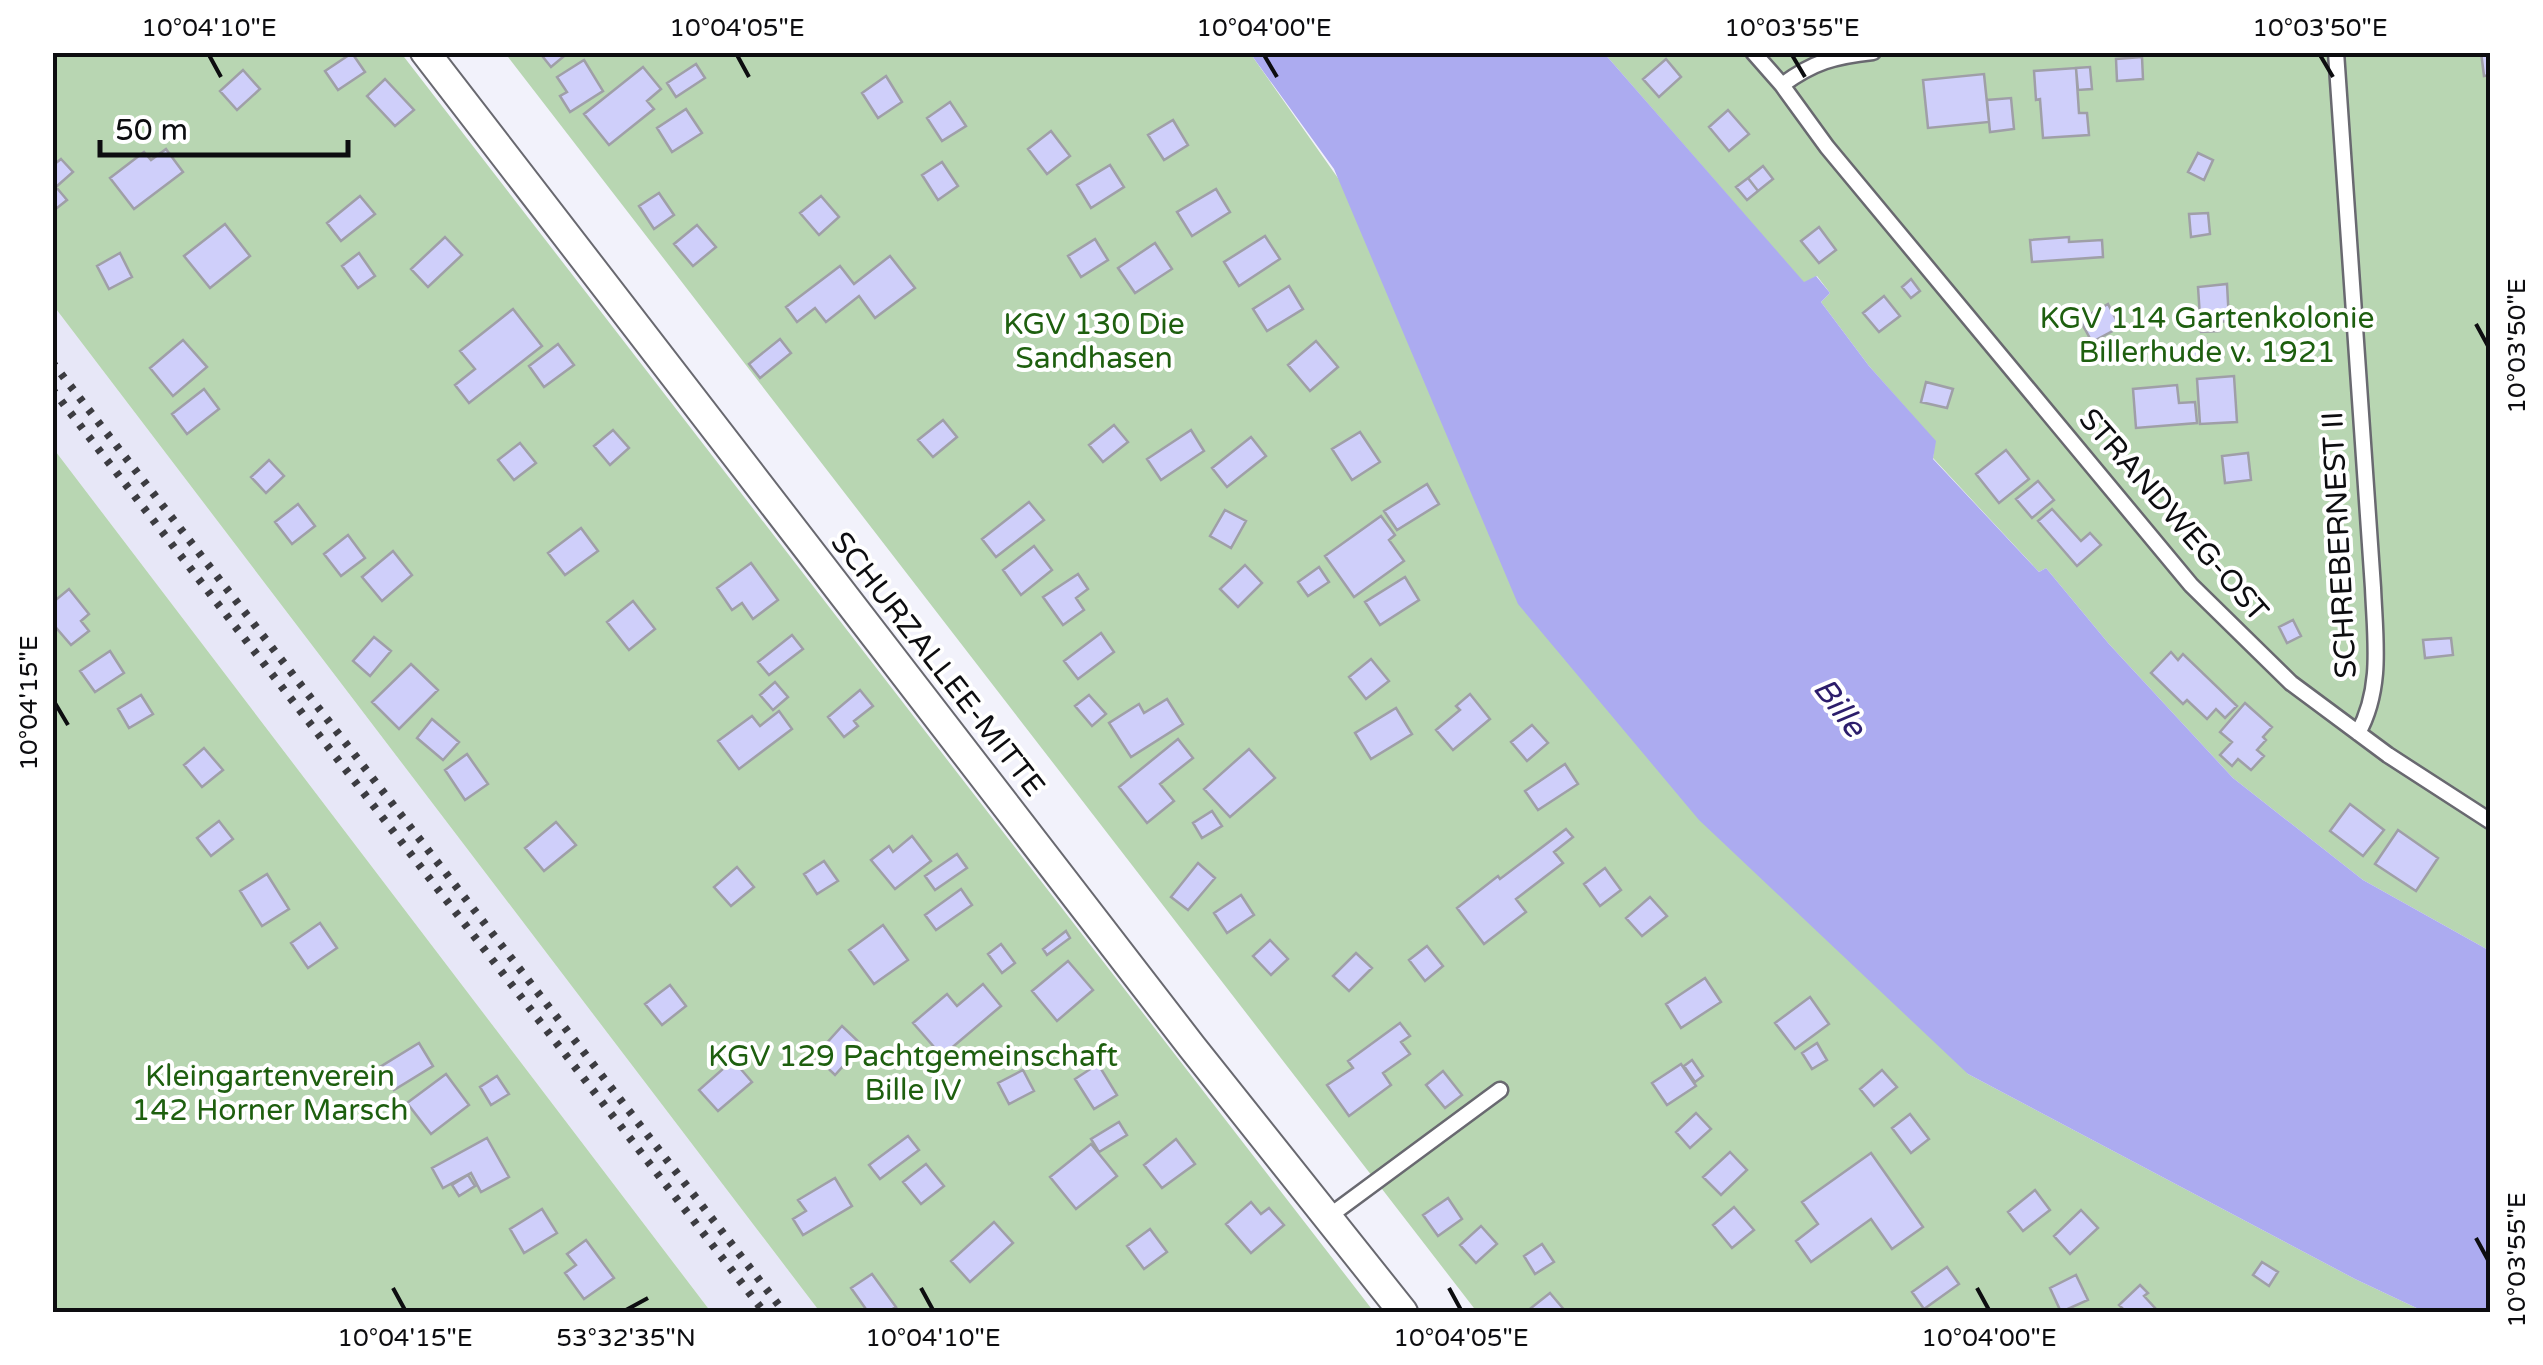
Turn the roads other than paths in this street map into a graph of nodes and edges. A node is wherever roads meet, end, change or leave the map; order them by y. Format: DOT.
graph roads {
  1 [pos="425,52"];
  2 [pos="1752,52"];
  3 [pos="1873,52"];
  4 [pos="2336,52"];
  5 [pos="1782,86"];
  6 [pos="2358,733"];
  7 [pos="2490,821"];
  8 [pos="1500,1090"];
  9 [pos="1328,1218"];
  10 [pos="1403,1312"];
  1 -- 9 [label="street, SCHURZALLEE-MITTE"];
  2 -- 5 [label="lane, STRANDWEG-OST"];
  3 -- 5 [label="lane"];
  4 -- 6 [label="lane, SCHREBERNEST II"];
  5 -- 6 [label="lane, STRANDWEG-OST"];
  6 -- 7 [label="lane, STRANDWEG-OST"];
  8 -- 9 [label="lane"];
  9 -- 10 [label="street, SCHURZALLEE-MITTE"];
}
